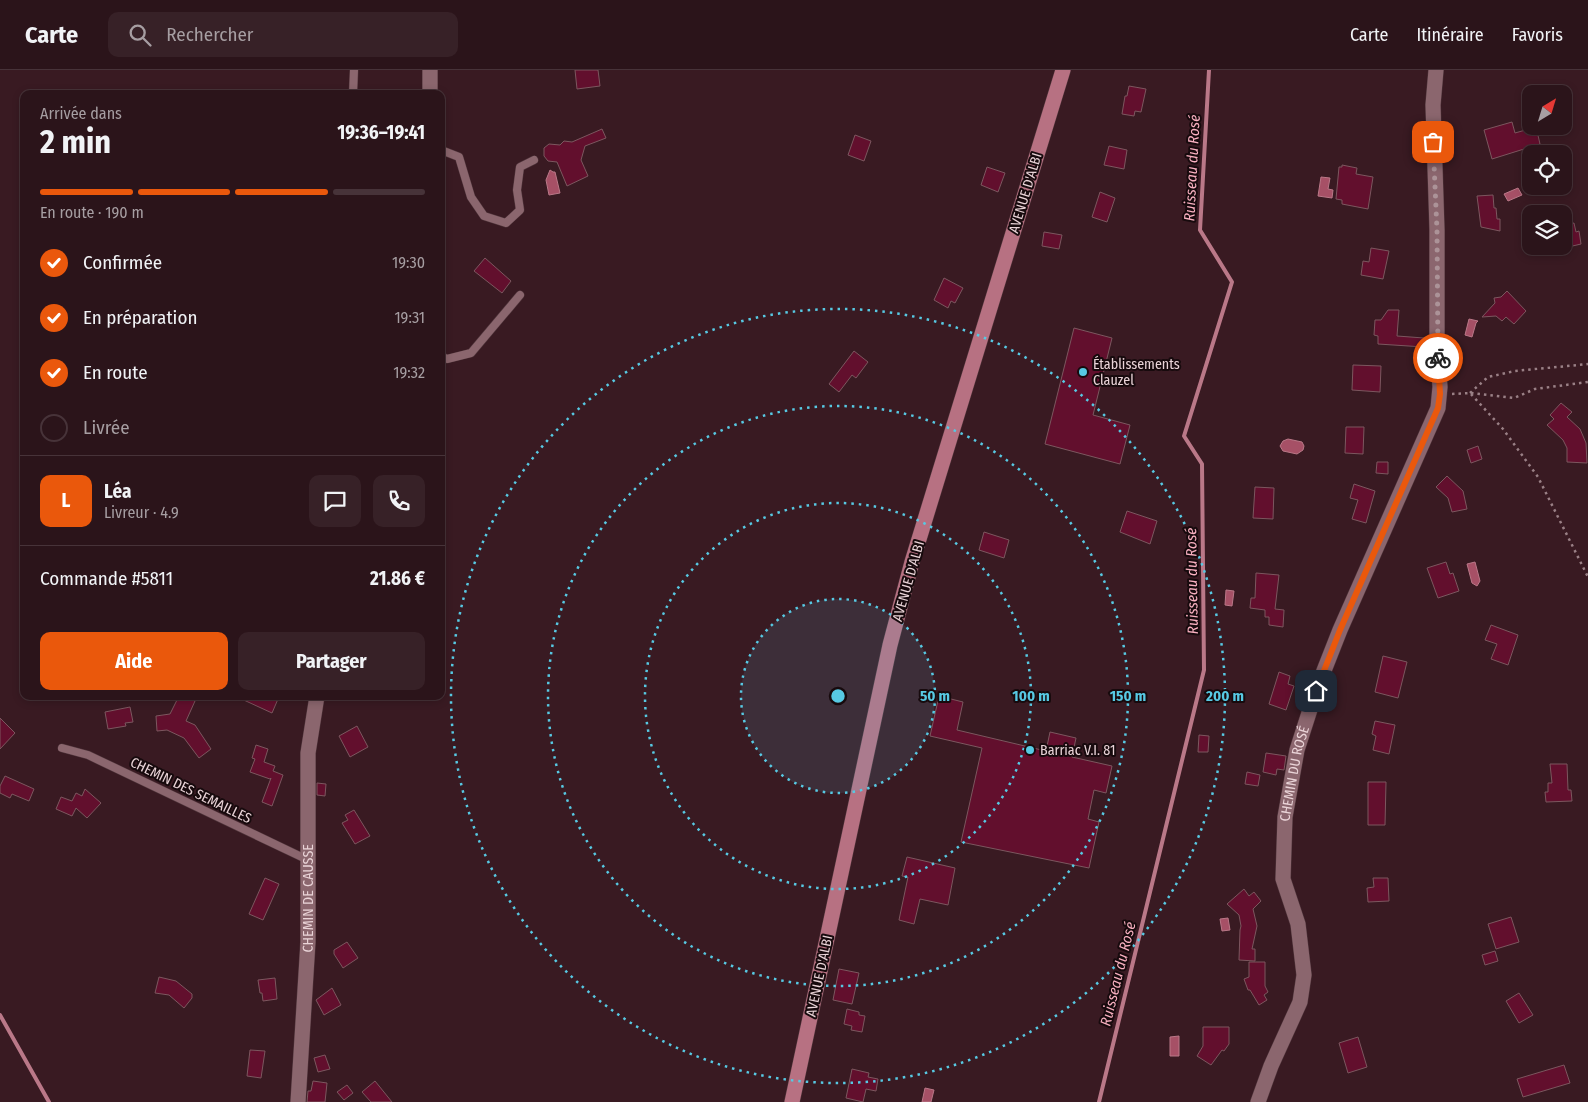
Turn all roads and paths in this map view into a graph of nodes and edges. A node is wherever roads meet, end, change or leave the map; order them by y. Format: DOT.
graph roads {
  1 [pos="354,70"];
  2 [pos="430,70"];
  3 [pos="1063,70"];
  4 [pos="1436,70"];
  5 [pos="353,90"];
  6 [pos="430,90"];
  7 [pos="445,152"];
  8 [pos="534,160"];
  9 [pos="520,295"];
  10 [pos="445,358"];
  11 [pos="1588,364"];
  12 [pos="1588,382"];
  13 [pos="1470,393"];
  14 [pos="1440,394"];
  15 [pos="1588,577"];
  16 [pos="316,700"];
  17 [pos="62,748"];
  18 [pos="308,860"];
  19 [pos="298,1102"];
  20 [pos="792,1102"];
  21 [pos="1258,1102"];
  1 -- 5 [label="lane"];
  2 -- 6 [label="street"];
  3 -- 20 [label="main road, AVENUE D'ALBI"];
  4 -- 14 [label="street, CHEMIN DU ROSÉ"];
  7 -- 8 [label="lane"];
  9 -- 10 [label="lane"];
  11 -- 13 [label="path"];
  12 -- 13 [label="path"];
  13 -- 14 [label="path"];
  13 -- 15 [label="path"];
  14 -- 21 [label="street, CHEMIN DU ROSÉ"];
  16 -- 18 [label="street, CHEMIN DE CAUSSE"];
  17 -- 18 [label="lane, CHEMIN DES SEMAILLES"];
  18 -- 19 [label="street, CHEMIN DE CAUSSE"];
}
